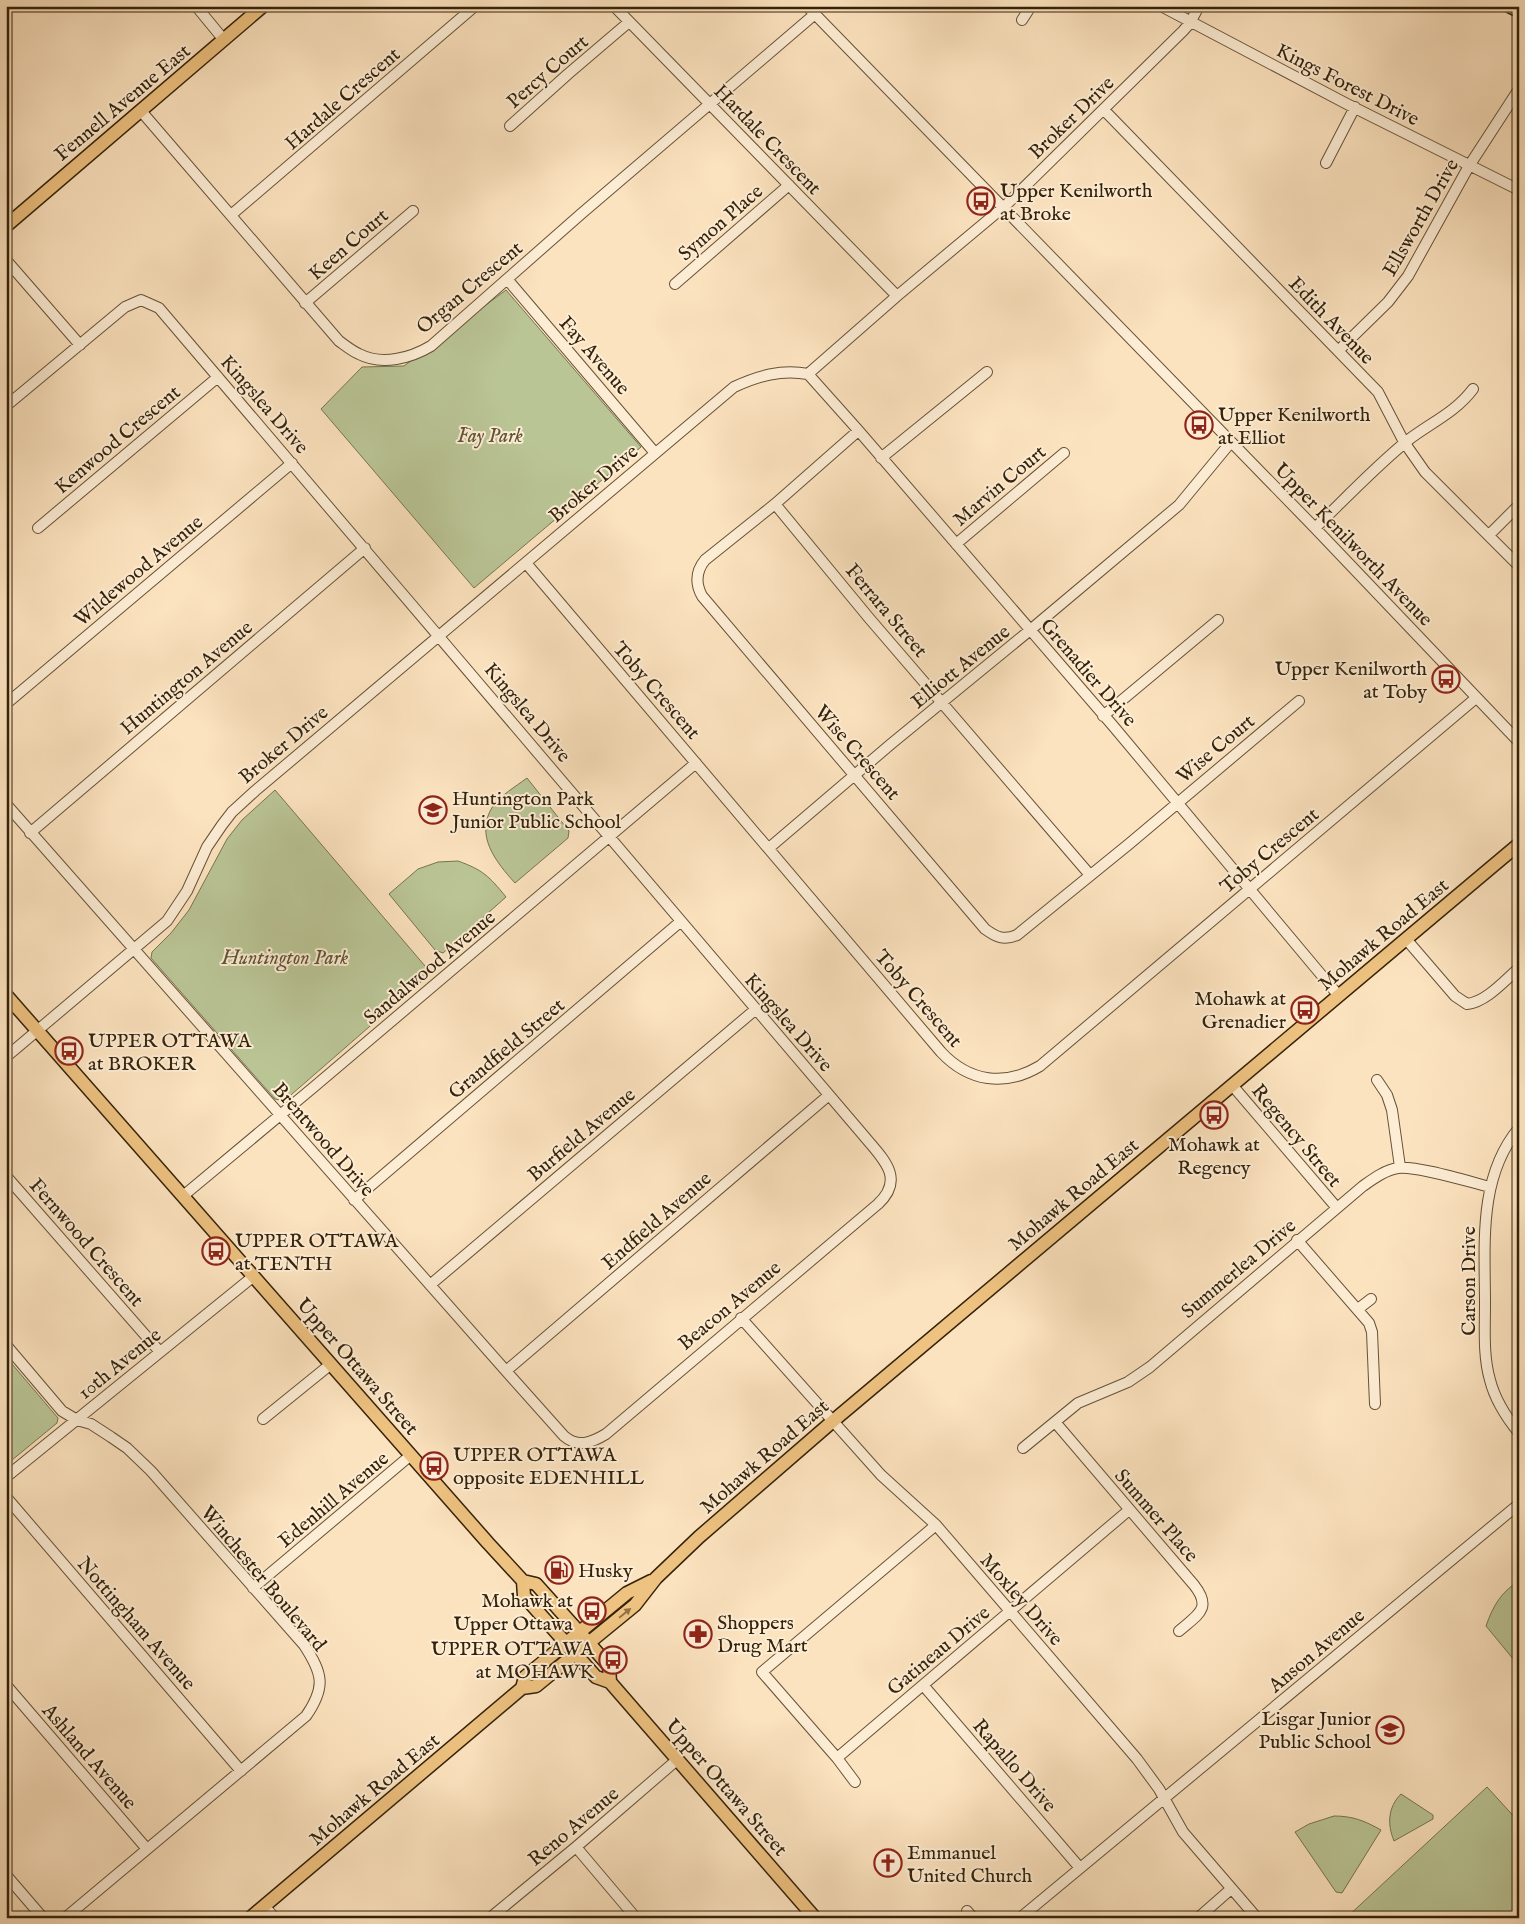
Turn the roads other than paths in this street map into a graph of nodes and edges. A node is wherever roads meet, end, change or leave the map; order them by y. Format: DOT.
graph roads {
  1 [pos="196,6"];
  2 [pos="263,6"];
  3 [pos="475,6"];
  4 [pos="614,6"];
  5 [pos="1031,6"];
  6 [pos="1162,6"];
  7 [pos="1199,6"];
  8 [pos="1510,6"];
  9 [pos="811,10"];
  10 [pos="1519,11"];
  11 [pos="1022,20"];
  12 [pos="629,22"];
  13 [pos="1190,23"];
  14 [pos="224,40"];
  15 [pos="1519,90"];
  16 [pos="710,104"];
  17 [pos="1355,108"];
  18 [pos="1104,110"];
  19 [pos="141,111"];
  20 [pos="510,126"];
  21 [pos="1326,163"];
  22 [pos="1470,165"];
  23 [pos="789,185"];
  24 [pos="1519,190"];
  25 [pos="1003,207"];
  26 [pos="413,211"];
  27 [pos="231,215"];
  28 [pos="6,226"];
  29 [pos="6,260"];
  30 [pos="507,279"];
  31 [pos="675,284"];
  32 [pos="897,296"];
  33 [pos="305,303"];
  34 [pos="80,345"];
  35 [pos="1338,351"];
  36 [pos="987,372"];
  37 [pos="808,374"];
  38 [pos="218,377"];
  39 [pos="1472,389"];
  40 [pos="6,406"];
  41 [pos="858,431"];
  42 [pos="1231,442"];
  43 [pos="1405,443"];
  44 [pos="655,453"];
  45 [pos="1064,453"];
  46 [pos="881,458"];
  47 [pos="292,463"];
  48 [pos="775,504"];
  49 [pos="1519,505"];
  50 [pos="38,528"];
  51 [pos="1316,528"];
  52 [pos="1489,535"];
  53 [pos="956,544"];
  54 [pos="365,548"];
  55 [pos="526,563"];
  56 [pos="1519,566"];
  57 [pos="1218,620"];
  58 [pos="1030,630"];
  59 [pos="439,636"];
  60 [pos="1476,698"];
  61 [pos="1299,700"];
  62 [pos="943,703"];
  63 [pos="6,704"];
  64 [pos="1103,716"];
  65 [pos="1519,742"];
  66 [pos="696,763"];
  67 [pos="855,775"];
  68 [pos="1176,803"];
  69 [pos="6,804"];
  70 [pos="30,833"];
  71 [pos="609,837"];
  72 [pos="1519,844"];
  73 [pos="770,848"];
  74 [pos="1090,875"];
  75 [pos="1249,890"];
  76 [pos="680,922"];
  77 [pos="1406,939"];
  78 [pos="133,950"];
  79 [pos="1519,968"];
  80 [pos="6,996"];
  81 [pos="1339,996"];
  82 [pos="756,1009"];
  83 [pos="38,1031"];
  84 [pos="6,1057"];
  85 [pos="1377,1080"];
  86 [pos="1232,1085"];
  87 [pos="829,1095"];
  88 [pos="280,1115"];
  89 [pos="1519,1128"];
  90 [pos="1400,1168"];
  91 [pos="6,1176"];
  92 [pos="891,1183"];
  93 [pos="1490,1187"];
  94 [pos="183,1196"];
  95 [pos="354,1200"];
  96 [pos="1337,1208"];
  97 [pos="1297,1240"];
  98 [pos="254,1276"];
  99 [pos="430,1285"];
  100 [pos="1371,1299"];
  101 [pos="1358,1309"];
  102 [pos="741,1318"];
  103 [pos="6,1345"];
  104 [pos="160,1352"];
  105 [pos="331,1364"];
  106 [pos="506,1371"];
  107 [pos="1375,1404"];
  108 [pos="264,1419"];
  109 [pos="78,1420"];
  110 [pos="833,1421"];
  111 [pos="1055,1422"];
  112 [pos="1519,1433"];
  113 [pos="581,1444"];
  114 [pos="1023,1448"];
  115 [pos="411,1456"];
  116 [pos="6,1477"];
  117 [pos="6,1497"];
  118 [pos="1519,1504"];
  119 [pos="1129,1510"];
  120 [pos="936,1525"];
  121 [pos="656,1578"];
  122 [pos="523,1581"];
  123 [pos="253,1588"];
  124 [pos="1010,1611"];
  125 [pos="1179,1631"];
  126 [pos="580,1632"];
  127 [pos="588,1642"];
  128 [pos="571,1649"];
  129 [pos="610,1682"];
  130 [pos="6,1685"];
  131 [pos="923,1685"];
  132 [pos="837,1758"];
  133 [pos="678,1759"];
  134 [pos="240,1771"];
  135 [pos="855,1782"];
  136 [pos="1164,1799"];
  137 [pos="576,1847"];
  138 [pos="147,1849"];
  139 [pos="1080,1868"];
  140 [pos="6,1875"];
  141 [pos="1232,1889"];
  142 [pos="264,1906"];
  143 [pos="43,1918"];
  144 [pos="65,1918"];
  145 [pos="250,1918"];
  146 [pos="275,1918"];
  147 [pos="490,1918"];
  148 [pos="636,1918"];
  149 [pos="815,1918"];
  150 [pos="1020,1918"];
  151 [pos="1198,1918"];
  152 [pos="1257,1918"];
  1 -- 14 [label="street"];
  2 -- 14 [label="main road, Fennell Avenue East"];
  3 -- 27 [label="street, Hardale Crescent"];
  4 -- 12 [label="street, Hardale Crescent"];
  5 -- 11 [label="street"];
  6 -- 13 [label="street, Kings Forest Drive"];
  7 -- 13 [label="street, Broker Drive"];
  8 -- 10 [label="main road"];
  9 -- 16 [label="street, Organ Crescent"];
  9 -- 25 [label="street, Upper Kenilworth Avenue"];
  12 -- 16 [label="street, Hardale Crescent"];
  12 -- 20 [label="street, Percy Court"];
  13 -- 17 [label="street, Kings Forest Drive"];
  13 -- 18 [label="street, Broker Drive"];
  14 -- 19 [label="main road, Fennell Avenue East"];
  15 -- 22 [label="street, Ellsworth Drive"];
  16 -- 23 [label="street, Hardale Crescent"];
  16 -- 30 [label="street, Organ Crescent"];
  17 -- 21 [label="street"];
  17 -- 22 [label="street, Kings Forest Drive"];
  18 -- 25 [label="street, Broker Drive"];
  18 -- 35 [label="street, Edith Avenue"];
  19 -- 27 [label="street, Organ Crescent"];
  19 -- 28 [label="main road, Fennell Avenue East"];
  22 -- 24 [label="street, Kings Forest Drive"];
  22 -- 35 [label="street, Ellsworth Drive"];
  23 -- 31 [label="street, Symon Place"];
  23 -- 32 [label="street, Hardale Crescent"];
  25 -- 32 [label="street, Broker Drive"];
  25 -- 42 [label="street, Upper Kenilworth Avenue"];
  26 -- 33 [label="street, Keen Court"];
  27 -- 33 [label="street, Organ Crescent"];
  29 -- 34 [label="street"];
  30 -- 33 [label="street, Organ Crescent"];
  30 -- 44 [label="street, Fay Avenue"];
  32 -- 37 [label="street, Broker Drive"];
  34 -- 38 [label="street, Kingslea Drive"];
  34 -- 40 [label="street"];
  35 -- 43 [label="street, Edith Avenue"];
  36 -- 46 [label="street"];
  37 -- 41 [label="street, Grenadier Drive"];
  37 -- 44 [label="street, Broker Drive"];
  38 -- 47 [label="street, Kingslea Drive"];
  38 -- 50 [label="street, Kenwood Crescent"];
  39 -- 43 [label="street"];
  41 -- 46 [label="street, Grenadier Drive"];
  41 -- 48 [label="street, Wise Crescent"];
  42 -- 51 [label="street, Upper Kenilworth Avenue"];
  42 -- 58 [label="street, Elliott Avenue"];
  43 -- 51 [label="street"];
  43 -- 52 [label="street, Edith Avenue"];
  44 -- 55 [label="street, Broker Drive"];
  45 -- 53 [label="street, Marvin Court"];
  46 -- 53 [label="street, Grenadier Drive"];
  47 -- 54 [label="street, Kingslea Drive"];
  47 -- 63 [label="street, Wildewood Avenue"];
  48 -- 62 [label="street, Ferrara Street"];
  48 -- 67 [label="street, Wise Crescent"];
  49 -- 52 [label="street"];
  51 -- 60 [label="street, Upper Kenilworth Avenue"];
  52 -- 56 [label="street, Edith Avenue"];
  53 -- 58 [label="street, Grenadier Drive"];
  54 -- 59 [label="street, Kingslea Drive"];
  54 -- 70 [label="street, Huntington Avenue"];
  55 -- 59 [label="street, Broker Drive"];
  55 -- 66 [label="street, Toby Crescent"];
  57 -- 64 [label="street"];
  58 -- 62 [label="street, Elliott Avenue"];
  58 -- 64 [label="street, Grenadier Drive"];
  59 -- 71 [label="street, Kingslea Drive"];
  59 -- 78 [label="street, Broker Drive"];
  60 -- 65 [label="street, Upper Kenilworth Avenue"];
  60 -- 75 [label="street, Toby Crescent"];
  61 -- 68 [label="street, Wise Court"];
  62 -- 67 [label="street, Elliott Avenue"];
  62 -- 74 [label="street, Ferrara Street"];
  64 -- 68 [label="street, Grenadier Drive"];
  66 -- 71 [label="street, Sandalwood Avenue"];
  66 -- 73 [label="street, Toby Crescent"];
  67 -- 73 [label="street, Elliott Avenue"];
  67 -- 74 [label="street, Wise Crescent"];
  68 -- 74 [label="street, Wise Crescent"];
  68 -- 75 [label="street, Grenadier Drive"];
  69 -- 70 [label="street, Brentwood Drive"];
  70 -- 78 [label="street, Brentwood Drive"];
  71 -- 76 [label="street, Kingslea Drive"];
  71 -- 88 [label="street, Sandalwood Avenue"];
  72 -- 77 [label="main road, Mohawk Road East"];
  73 -- 75 [label="street, Toby Crescent"];
  75 -- 81 [label="street, Grenadier Drive"];
  76 -- 82 [label="street, Kingslea Drive"];
  76 -- 95 [label="street, Grandfield Street"];
  77 -- 79 [label="street"];
  77 -- 81 [label="main road, Mohawk Road East"];
  78 -- 83 [label="street, Broker Drive"];
  78 -- 88 [label="street, Brentwood Drive"];
  80 -- 83 [label="main road, Upper Ottawa Street"];
  81 -- 86 [label="main road, Mohawk Road East"];
  82 -- 87 [label="street, Kingslea Drive"];
  82 -- 99 [label="street, Burfield Avenue"];
  83 -- 84 [label="street, Broker Drive"];
  83 -- 94 [label="main road, Upper Ottawa Street"];
  85 -- 90 [label="street"];
  86 -- 96 [label="street, Regency Street"];
  86 -- 110 [label="main road, Mohawk Road East"];
  87 -- 92 [label="street, Kingslea Drive"];
  87 -- 106 [label="street, Endfield Avenue"];
  88 -- 94 [label="street, Sandalwood Avenue"];
  88 -- 95 [label="street, Brentwood Drive"];
  89 -- 93 [label="street, Carson Drive"];
  90 -- 93 [label="street, Summerlea Drive"];
  90 -- 96 [label="street, Summerlea Drive"];
  91 -- 104 [label="street, Fernwood Crescent"];
  92 -- 102 [label="street, Beacon Avenue"];
  93 -- 112 [label="street, Carson Drive"];
  94 -- 98 [label="main road, Upper Ottawa Street"];
  95 -- 99 [label="street, Brentwood Drive"];
  96 -- 97 [label="street, Summerlea Drive"];
  97 -- 101 [label="street"];
  97 -- 111 [label="street, Summerlea Drive"];
  98 -- 104 [label="street, 10th Avenue"];
  98 -- 105 [label="main road, Upper Ottawa Street"];
  99 -- 106 [label="street, Brentwood Drive"];
  100 -- 101 [label="street"];
  101 -- 107 [label="street"];
  102 -- 110 [label="street, Moxley Drive"];
  102 -- 113 [label="street, Beacon Avenue"];
  103 -- 109 [label="street, Winchester Boulevard"];
  104 -- 109 [label="street, 10th Avenue"];
  105 -- 108 [label="street"];
  105 -- 115 [label="main road, Upper Ottawa Street"];
  106 -- 113 [label="street, Brentwood Drive"];
  109 -- 116 [label="street, 10th Avenue"];
  109 -- 123 [label="street, Winchester Boulevard"];
  110 -- 120 [label="street, Moxley Drive"];
  110 -- 121 [label="main road, Mohawk Road East"];
  111 -- 114 [label="street, Summerlea Drive"];
  111 -- 119 [label="street, Summer Place"];
  115 -- 122 [label="main road, Upper Ottawa Street"];
  115 -- 123 [label="street, Edenhill Avenue"];
  117 -- 134 [label="street, Nottingham Avenue"];
  118 -- 136 [label="street, Anson Avenue"];
  119 -- 124 [label="street, Gatineau Drive"];
  119 -- 125 [label="street, Summer Place"];
  120 -- 124 [label="street, Moxley Drive"];
  120 -- 132 [label="street"];
  121 -- 126 [label="main road, Mohawk Road East"];
  127 -- 121 [label="main road, Mohawk Road East, one-way"];
  122 -- 126 [label="main road, Upper Ottawa Street"];
  122 -- 128 [label="main road, Upper Ottawa Street"];
  123 -- 134 [label="street, Winchester Boulevard"];
  124 -- 131 [label="street, Gatineau Drive"];
  124 -- 136 [label="street, Moxley Drive"];
  126 -- 127 [label="main road, Upper Ottawa Street"];
  126 -- 128 [label="main road, Mohawk Road East"];
  127 -- 128 [label="main road, Mohawk Road East"];
  127 -- 129 [label="main road, Upper Ottawa Street"];
  128 -- 129 [label="main road, Upper Ottawa Street"];
  128 -- 142 [label="main road, Mohawk Road East"];
  129 -- 133 [label="main road, Upper Ottawa Street"];
  130 -- 138 [label="street, Ashland Avenue"];
  131 -- 132 [label="street, Gatineau Drive"];
  131 -- 139 [label="street, Rapallo Drive"];
  132 -- 135 [label="street"];
  133 -- 137 [label="street, Reno Avenue"];
  133 -- 149 [label="main road, Upper Ottawa Street"];
  134 -- 138 [label="street, Winchester Boulevard"];
  136 -- 139 [label="street, Anson Avenue"];
  136 -- 141 [label="street, Moxley Drive"];
  137 -- 147 [label="street, Reno Avenue"];
  137 -- 148 [label="street"];
  138 -- 144 [label="street, Winchester Boulevard"];
  139 -- 150 [label="street, Anson Avenue"];
  140 -- 143 [label="street"];
  141 -- 151 [label="street"];
  141 -- 152 [label="street, Moxley Drive"];
  142 -- 145 [label="main road, Mohawk Road East"];
  142 -- 146 [label="street"];
}
